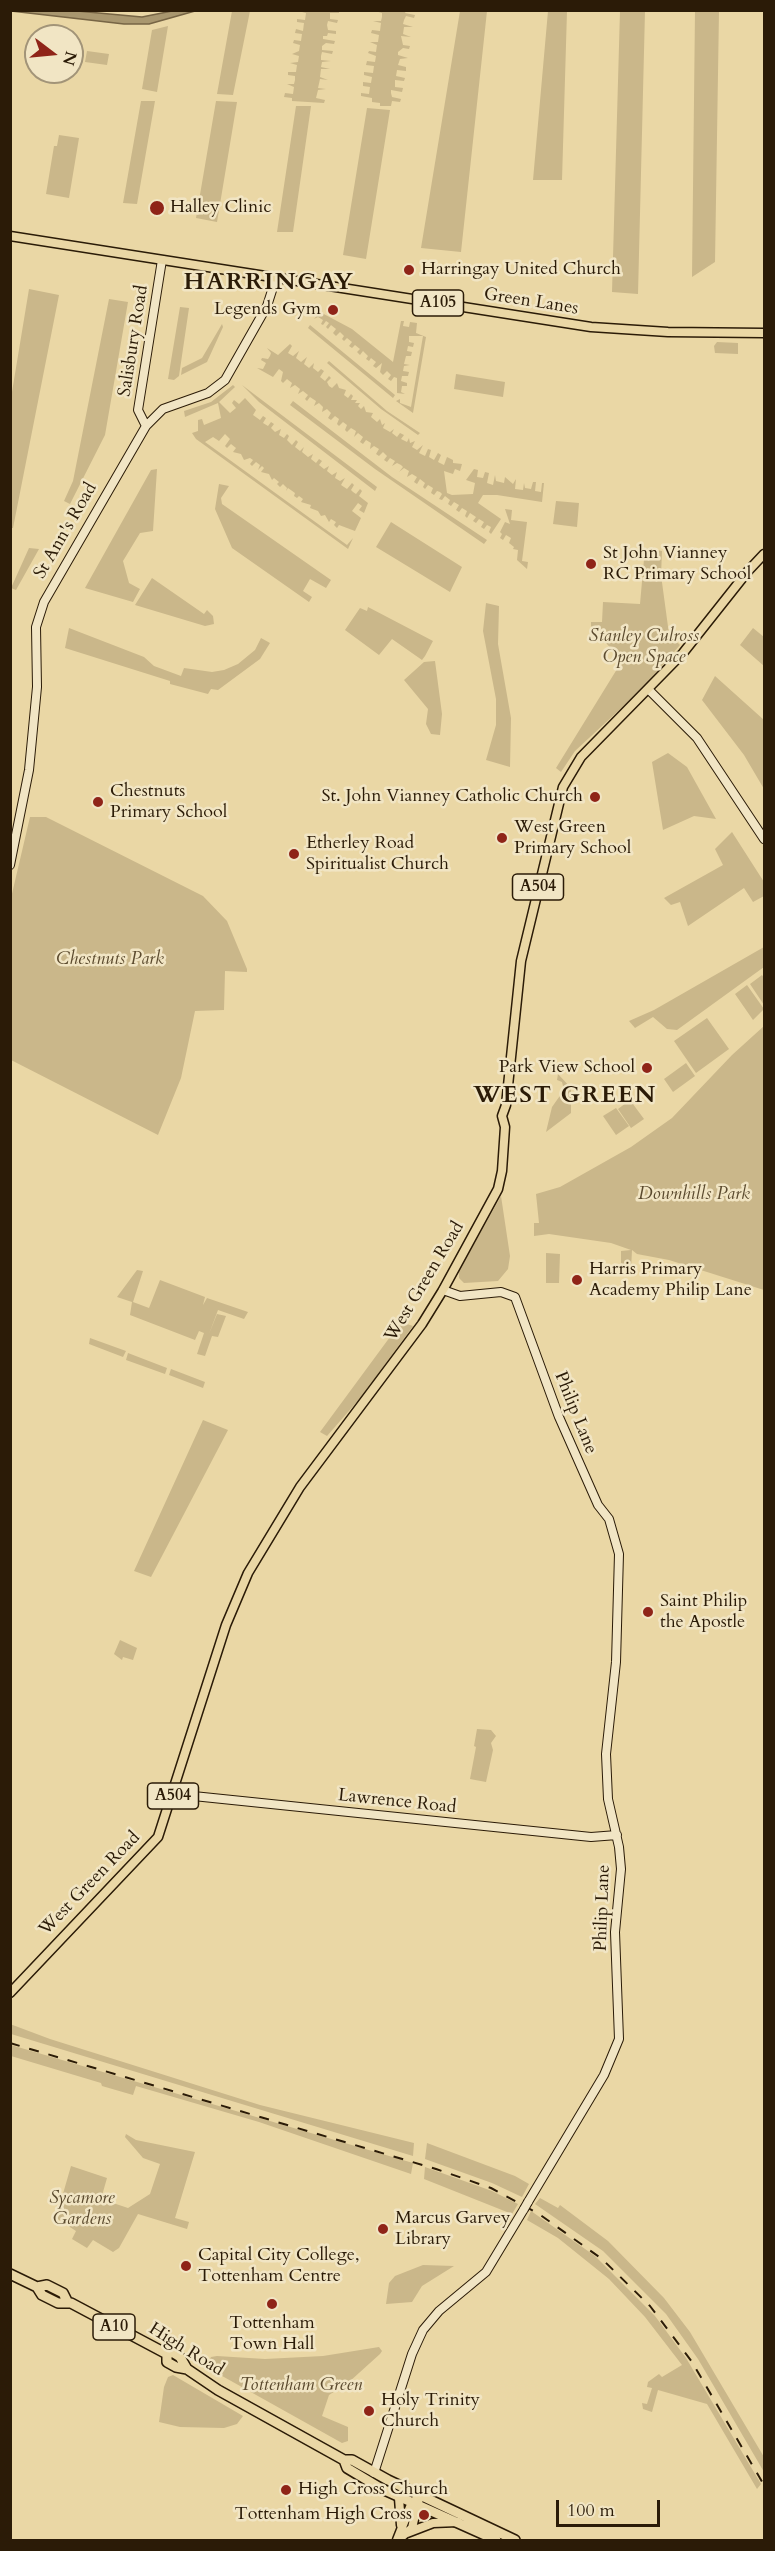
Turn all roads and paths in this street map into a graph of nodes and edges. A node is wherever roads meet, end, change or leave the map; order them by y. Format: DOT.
graph roads {
  1 [pos="10,236"];
  2 [pos="162,260"];
  3 [pos="276,278"];
  4 [pos="765,333"];
  5 [pos="146,426"];
  6 [pos="765,554"];
  7 [pos="649,690"];
  8 [pos="765,839"];
  9 [pos="10,865"];
  10 [pos="443,1290"];
  11 [pos="174,1794"];
  12 [pos="617,1835"];
  13 [pos="10,1993"];
  14 [pos="10,2274"];
  15 [pos="372,2478"];
  16 [pos="420,2494"];
  17 [pos="399,2498"];
  18 [pos="416,2504"];
  19 [pos="458,2522"];
  20 [pos="404,2530"];
  21 [pos="398,2541"];
  22 [pos="496,2541"];
  23 [pos="515,2541"];
  1 -- 2 [label="main road, Green Lanes / A105"];
  2 -- 3 [label="main road, Green Lanes / A105"];
  2 -- 5 [label="main road, Salisbury Road"];
  3 -- 4 [label="main road, Green Lanes / A105"];
  3 -- 5 [label="main road, St Ann's Road"];
  5 -- 9 [label="main road, St Ann's Road"];
  6 -- 7 [label="main road, West Green Road / A504"];
  7 -- 8 [label="main road"];
  7 -- 10 [label="main road, West Green Road / A504"];
  10 -- 11 [label="main road, West Green Road / A504"];
  10 -- 12 [label="main road, Philip Lane"];
  11 -- 12 [label="main road, Lawrence Road"];
  11 -- 13 [label="main road, West Green Road / A504"];
  12 -- 15 [label="main road, Philip Lane, bridge"];
  14 -- 15 [label="highway, High Road / A10"];
  15 -- 16 [label="highway, High Road / A10"];
  15 -- 17 [label="highway, High Road / A10"];
  16 -- 18 [label="main road"];
  16 -- 23 [label="highway, High Road / A10"];
  17 -- 18 [label="highway, High Road / A10"];
  17 -- 20 [label="main road"];
  18 -- 19 [label="highway, High Road / A10"];
  18 -- 20 [label="main road"];
  19 -- 20 [label="main road"];
  19 -- 22 [label="highway, High Road / A10"];
  20 -- 21 [label="main road"];
}
